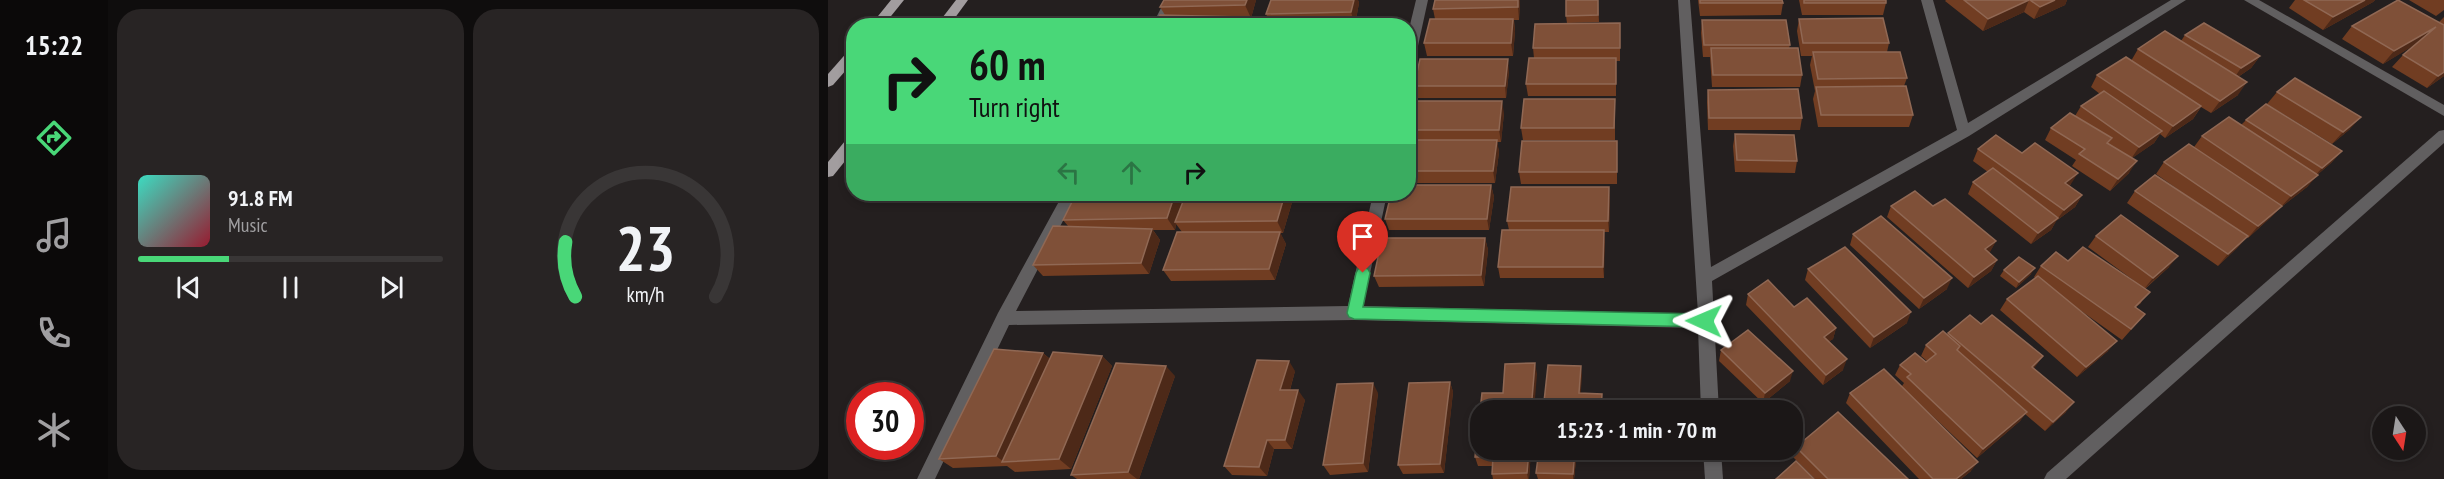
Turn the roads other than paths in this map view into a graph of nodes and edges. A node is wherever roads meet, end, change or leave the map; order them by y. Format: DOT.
graph roads {
  1 [pos="898,0"];
  2 [pos="962,0"];
  3 [pos="1171,0"];
  4 [pos="1422,0"];
  5 [pos="1684,0"];
  6 [pos="1926,0"];
  7 [pos="2180,0"];
  8 [pos="2250,0"];
  9 [pos="883,18"];
  10 [pos="948,18"];
  11 [pos="1162,18"];
  12 [pos="1416,27"];
  13 [pos="846,61"];
  14 [pos="828,82"];
  15 [pos="2444,111"];
  16 [pos="1964,132"];
  17 [pos="2444,135"];
  18 [pos="846,150"];
  19 [pos="828,172"];
  20 [pos="1066,201"];
  21 [pos="1378,201"];
  22 [pos="1704,278"];
  23 [pos="1354,313"];
  24 [pos="1004,318"];
  25 [pos="1704,321"];
  26 [pos="1709,400"];
  27 [pos="1713,460"];
  28 [pos="926,479"];
  29 [pos="1714,479"];
  30 [pos="2053,479"];
  1 -- 9 [label="main road"];
  2 -- 10 [label="main road"];
  3 -- 11 [label="street"];
  4 -- 12 [label="street"];
  5 -- 22 [label="street"];
  6 -- 16 [label="street"];
  7 -- 16 [label="street"];
  8 -- 15 [label="street"];
  13 -- 14 [label="main road"];
  16 -- 22 [label="street"];
  17 -- 30 [label="street"];
  18 -- 19 [label="main road"];
  20 -- 24 [label="street"];
  21 -- 23 [label="street"];
  22 -- 25 [label="street"];
  23 -- 24 [label="street"];
  23 -- 25 [label="street"];
  24 -- 28 [label="street"];
  25 -- 26 [label="street"];
  27 -- 29 [label="street"];
}
